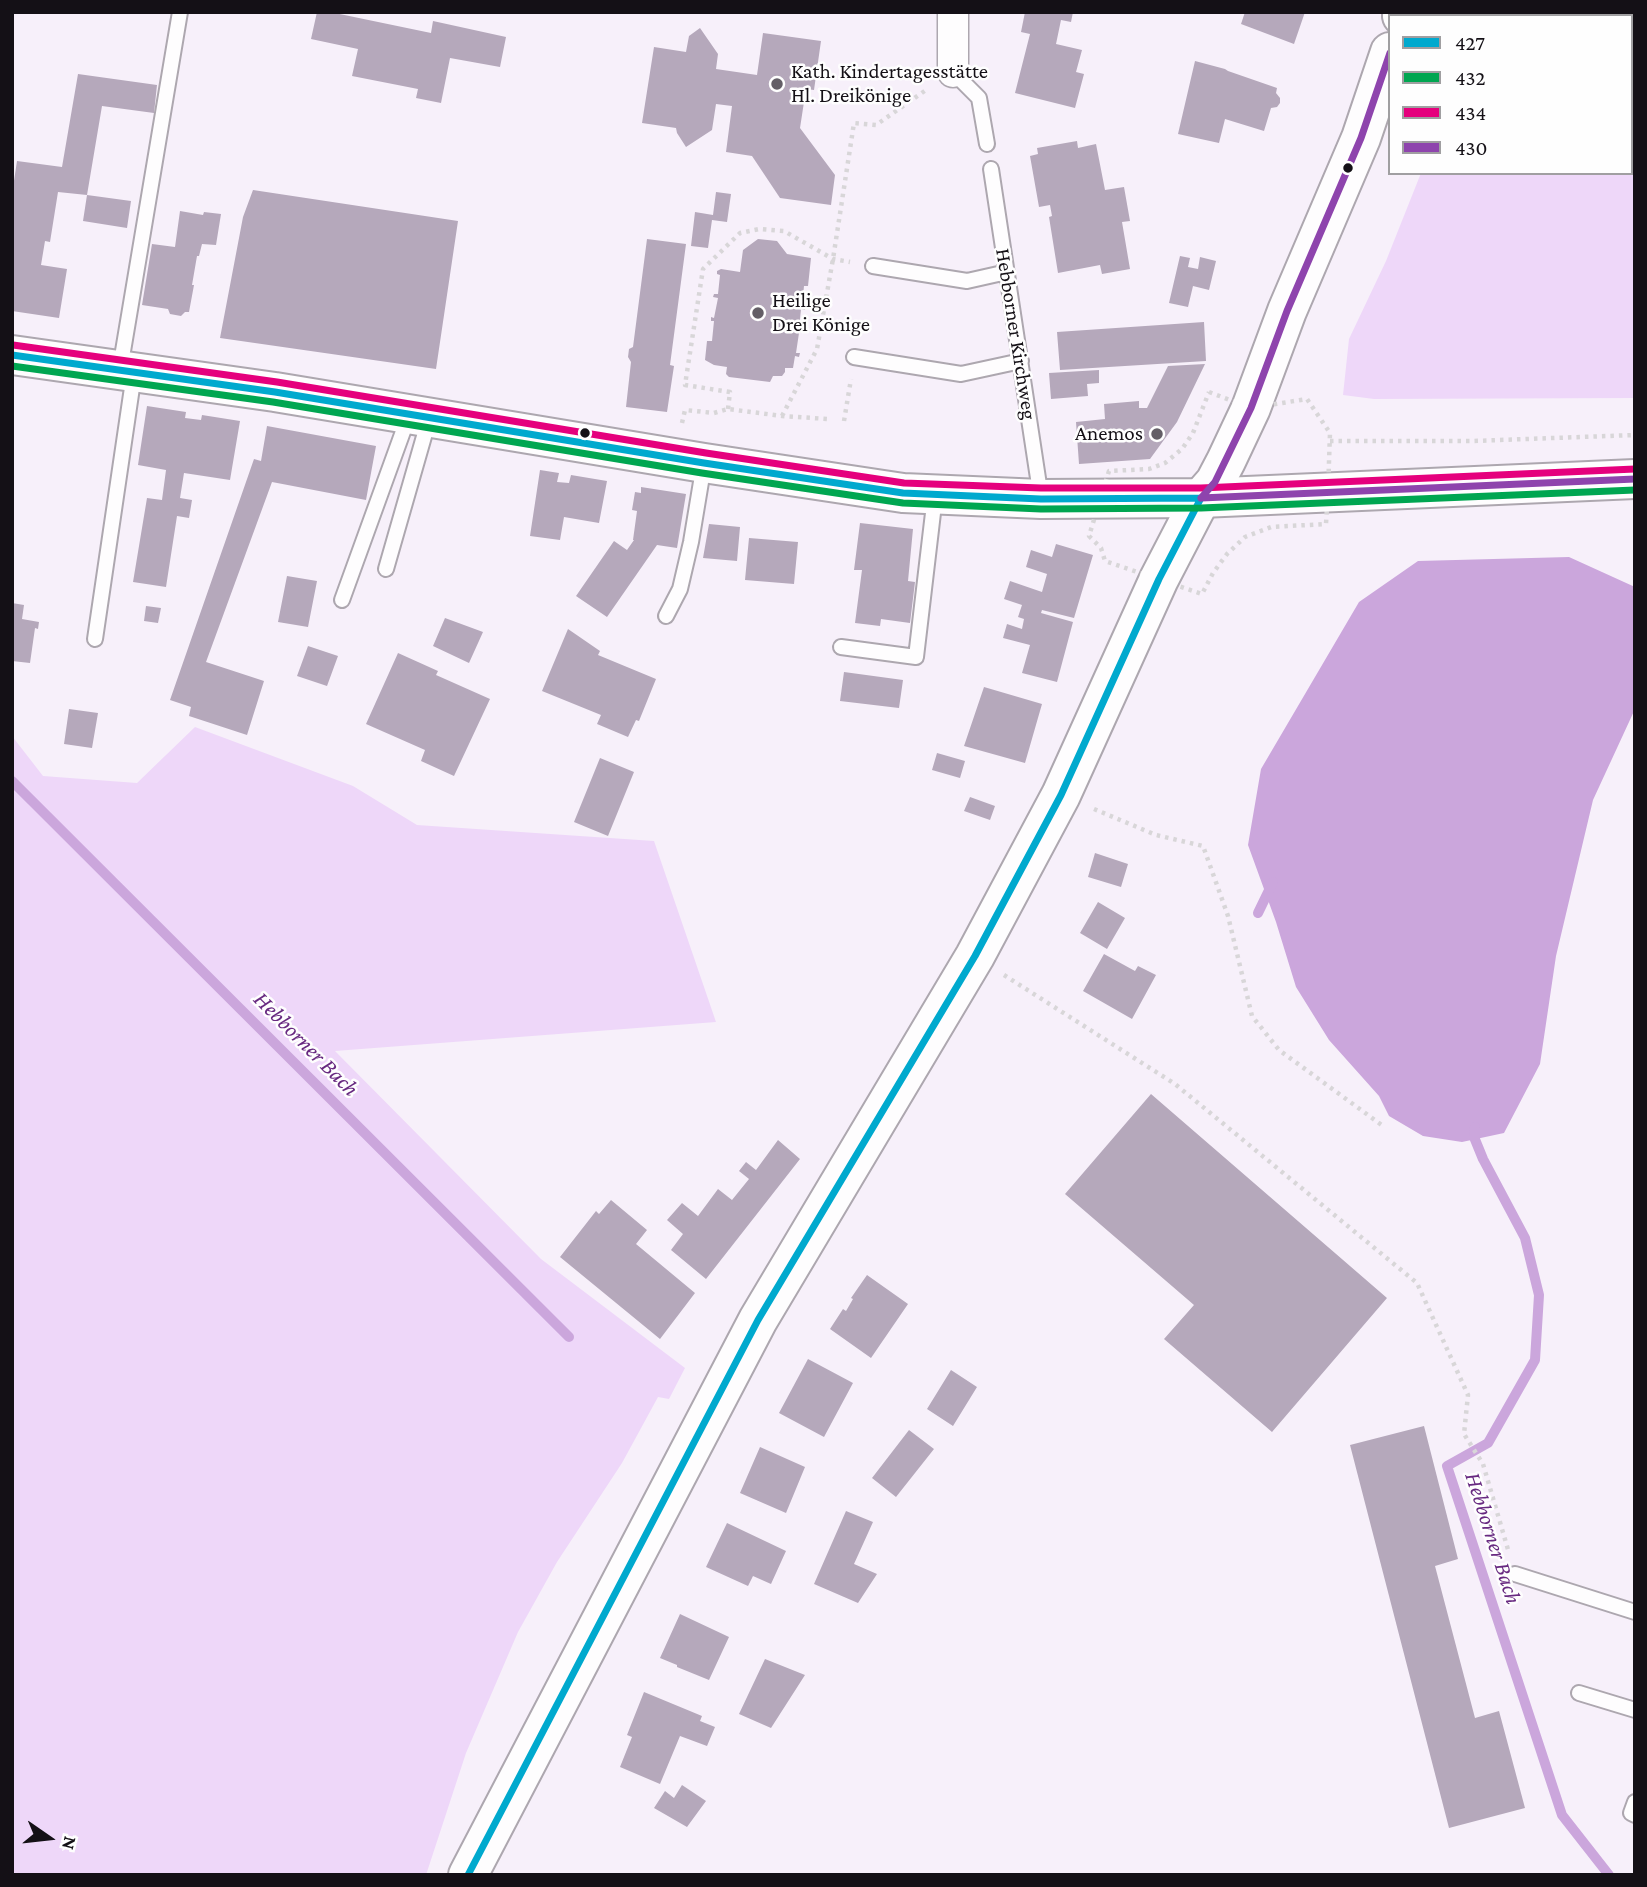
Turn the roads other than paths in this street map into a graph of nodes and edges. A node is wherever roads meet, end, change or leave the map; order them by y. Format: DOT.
graph roads {
  1 [pos="180,12"];
  2 [pos="953,12"];
  3 [pos="1388,58"];
  4 [pos="953,72"];
  5 [pos="987,144"];
  6 [pos="991,169"];
  7 [pos="873,266"];
  8 [pos="1007,272"];
  9 [pos="12,355"];
  10 [pos="854,357"];
  11 [pos="1021,361"];
  12 [pos="127,371"];
  13 [pos="419,416"];
  14 [pos="704,463"];
  15 [pos="1635,478"];
  16 [pos="935,495"];
  17 [pos="1201,498"];
  18 [pos="1041,499"];
  19 [pos="386,569"];
  20 [pos="342,600"];
  21 [pos="666,616"];
  22 [pos="95,639"];
  23 [pos="841,647"];
  24 [pos="1516,1574"];
  25 [pos="1635,1612"];
  26 [pos="1579,1693"];
  27 [pos="1635,1710"];
  28 [pos="1635,1802"];
  29 [pos="1635,1815"];
  30 [pos="468,1875"];
  1 -- 12 [label="lane"];
  2 -- 4 [label="street"];
  3 -- 17 [label="main road"];
  4 -- 5 [label="lane"];
  6 -- 8 [label="lane, Hebborner Kirchweg"];
  7 -- 8 [label="lane"];
  8 -- 11 [label="lane, Hebborner Kirchweg"];
  9 -- 12 [label="main road"];
  10 -- 11 [label="lane"];
  11 -- 18 [label="lane, Hebborner Kirchweg"];
  12 -- 13 [label="main road"];
  12 -- 22 [label="lane"];
  13 -- 14 [label="main road"];
  13 -- 19 [label="lane"];
  13 -- 20 [label="lane"];
  14 -- 16 [label="main road"];
  14 -- 21 [label="lane"];
  15 -- 17 [label="main road"];
  16 -- 18 [label="main road"];
  16 -- 23 [label="lane"];
  17 -- 18 [label="main road"];
  17 -- 30 [label="main road"];
  24 -- 25 [label="lane"];
  26 -- 27 [label="lane"];
  28 -- 29 [label="lane"];
}
